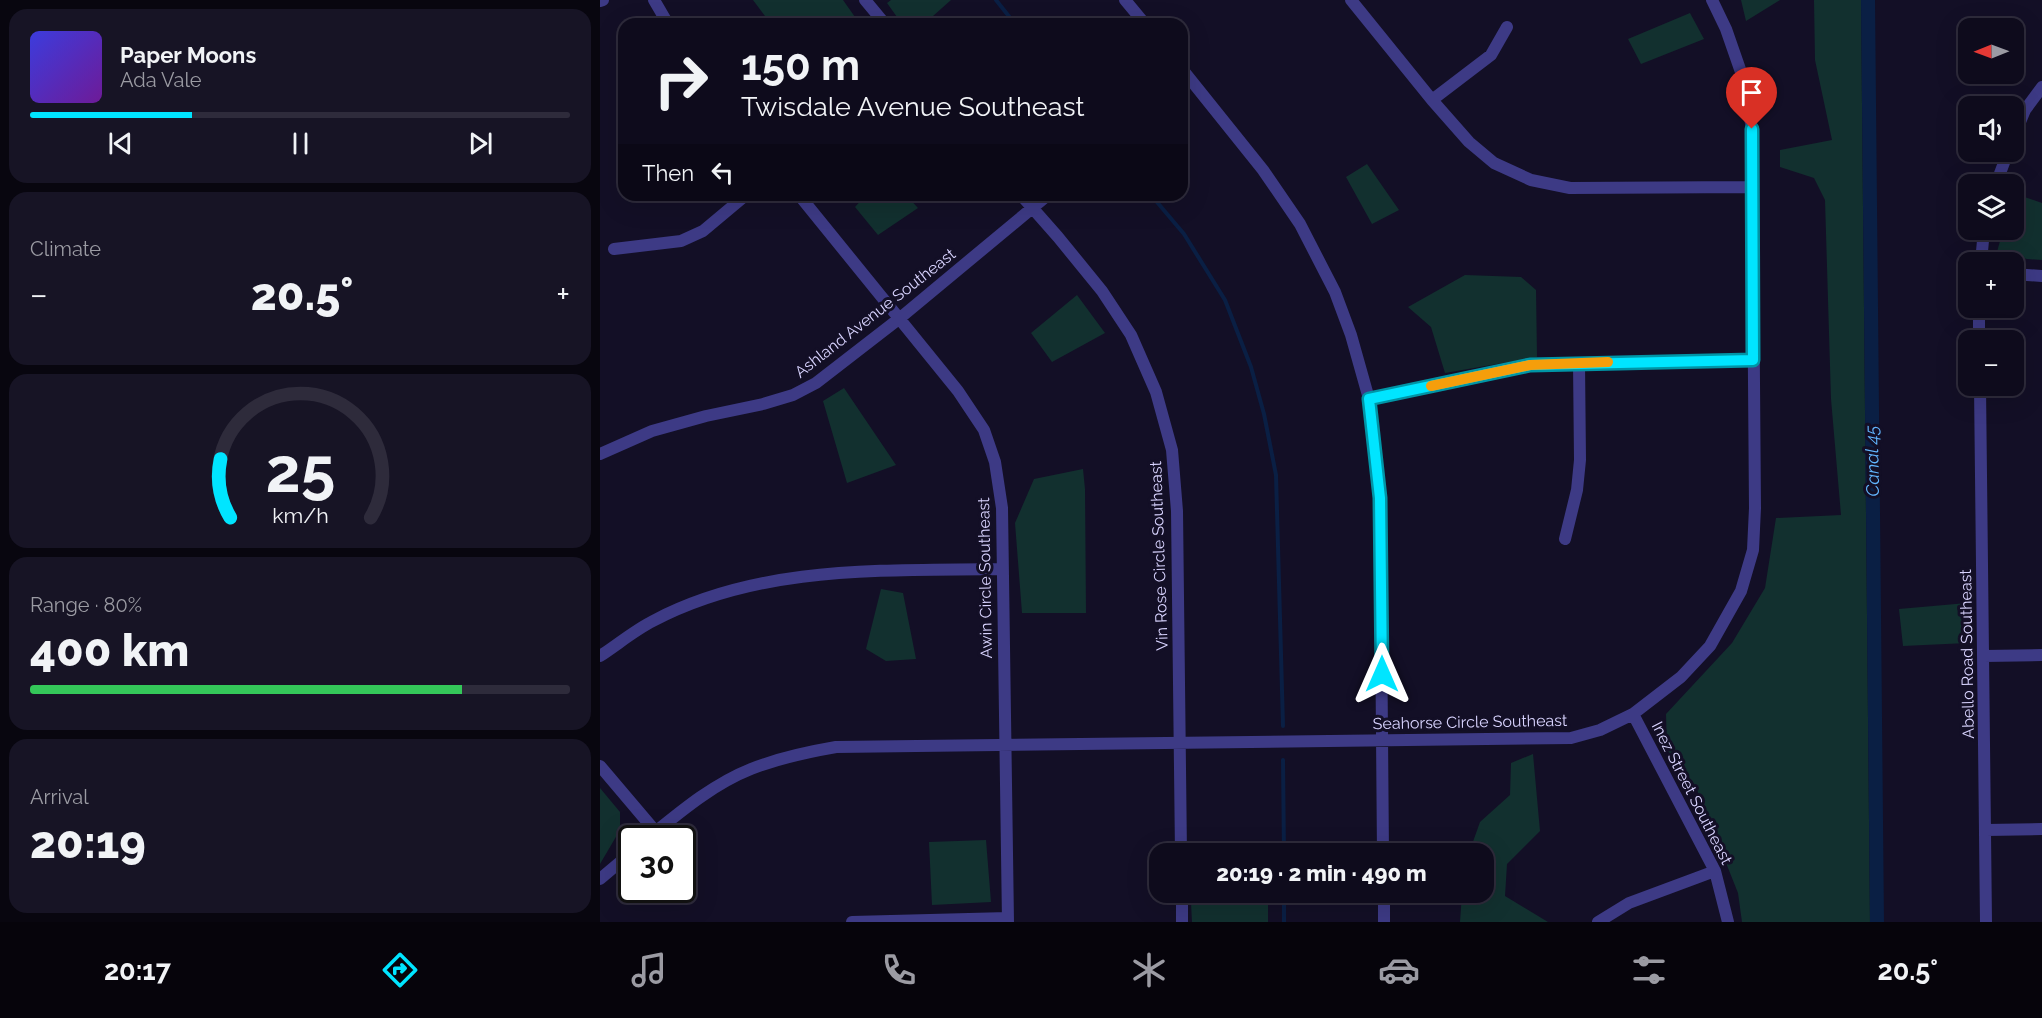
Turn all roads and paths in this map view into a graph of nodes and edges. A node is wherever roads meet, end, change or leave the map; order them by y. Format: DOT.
graph roads {
  1 [pos="654,0"];
  2 [pos="865,0"];
  3 [pos="1125,0"];
  4 [pos="1351,0"];
  5 [pos="1712,0"];
  6 [pos="664,18"];
  7 [pos="880,18"];
  8 [pos="1139,18"];
  9 [pos="1506,27"];
  10 [pos="1188,86"];
  11 [pos="2042,87"];
  12 [pos="1432,100"];
  13 [pos="2024,112"];
  14 [pos="1752,187"];
  15 [pos="739,201"];
  16 [pos="804,201"];
  17 [pos="1026,201"];
  18 [pos="1041,201"];
  19 [pos="1032,208"];
  20 [pos="614,249"];
  21 [pos="2024,275"];
  22 [pos="2042,276"];
  23 [pos="900,318"];
  24 [pos="1753,360"];
  25 [pos="1578,363"];
  26 [pos="1980,396"];
  27 [pos="1369,399"];
  28 [pos="600,454"];
  29 [pos="1565,539"];
  30 [pos="1002,569"];
  31 [pos="2042,655"];
  32 [pos="600,656"];
  33 [pos="1984,656"];
  34 [pos="1633,714"];
  35 [pos="1382,740"];
  36 [pos="1179,743"];
  37 [pos="1004,745"];
  38 [pos="600,766"];
  39 [pos="644,825"];
  40 [pos="665,825"];
  41 [pos="2042,829"];
  42 [pos="1986,830"];
  43 [pos="1181,843"];
  44 [pos="1383,843"];
  45 [pos="618,864"];
  46 [pos="1715,871"];
  47 [pos="600,879"];
  48 [pos="1182,903"];
  49 [pos="1384,903"];
  50 [pos="1008,920"];
  51 [pos="852,922"];
  52 [pos="1182,922"];
  53 [pos="1384,922"];
  54 [pos="1598,922"];
  55 [pos="1728,922"];
  56 [pos="1986,922"];
  1 -- 6 [label="street"];
  2 -- 7 [label="street"];
  3 -- 8 [label="street"];
  4 -- 12 [label="street"];
  5 -- 14 [label="street, Seahorse Circle Southeast"];
  9 -- 12 [label="street"];
  10 -- 27 [label="street"];
  11 -- 13 [label="street"];
  12 -- 14 [label="street"];
  14 -- 24 [label="street, Seahorse Circle Southeast"];
  15 -- 20 [label="street"];
  16 -- 23 [label="street, Awin Circle Southeast"];
  17 -- 19 [label="street, Vin Rose Circle Southeast"];
  18 -- 19 [label="street, Ashland Avenue Southeast"];
  19 -- 23 [label="street, Ashland Avenue Southeast"];
  19 -- 36 [label="street, Vin Rose Circle Southeast"];
  21 -- 22 [label="street"];
  23 -- 28 [label="street, Ashland Avenue Southeast"];
  23 -- 30 [label="street, Awin Circle Southeast"];
  24 -- 25 [label="street"];
  24 -- 34 [label="street, Seahorse Circle Southeast"];
  25 -- 27 [label="street"];
  25 -- 29 [label="street"];
  26 -- 33 [label="street, Abello Road Southeast"];
  27 -- 35 [label="street"];
  30 -- 32 [label="street"];
  30 -- 37 [label="street, Awin Circle Southeast"];
  31 -- 33 [label="street"];
  33 -- 42 [label="street, Abello Road Southeast"];
  34 -- 35 [label="street, Seahorse Circle Southeast"];
  34 -- 46 [label="street, Inez Street Southeast"];
  35 -- 36 [label="street, Seahorse Circle Southeast"];
  35 -- 44 [label="street"];
  36 -- 37 [label="street, Seahorse Circle Southeast"];
  36 -- 43 [label="street, Vin Rose Circle Southeast"];
  37 -- 40 [label="street"];
  37 -- 50 [label="street, Awin Circle Southeast"];
  38 -- 39 [label="street"];
  41 -- 42 [label="street"];
  42 -- 56 [label="street, Abello Road Southeast"];
  45 -- 47 [label="street"];
  46 -- 54 [label="street"];
  46 -- 55 [label="street, Inez Street Southeast"];
  48 -- 52 [label="street"];
  49 -- 53 [label="street"];
  50 -- 51 [label="street, Awin Circle Southeast"];
}
